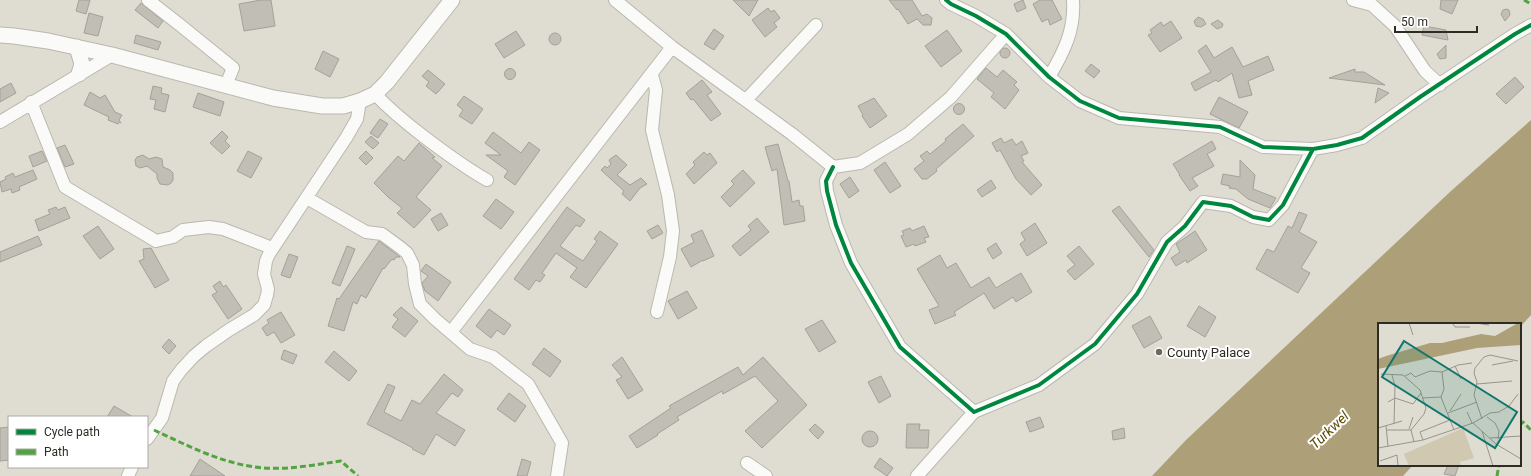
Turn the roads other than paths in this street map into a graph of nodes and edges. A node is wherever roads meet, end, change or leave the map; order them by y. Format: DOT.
graph roads {
  1 [pos="148,0"];
  2 [pos="452,0"];
  3 [pos="615,0"];
  4 [pos="946,0"];
  5 [pos="1073,0"];
  6 [pos="1353,0"];
  7 [pos="816,25"];
  8 [pos="1531,26"];
  9 [pos="1006,34"];
  10 [pos="0,35"];
  11 [pos="77,47"];
  12 [pos="672,47"];
  13 [pos="112,55"];
  14 [pos="79,74"];
  15 [pos="652,75"];
  16 [pos="1049,77"];
  17 [pos="226,85"];
  18 [pos="1440,85"];
  19 [pos="375,94"];
  20 [pos="746,100"];
  21 [pos="360,101"];
  22 [pos="32,102"];
  23 [pos="0,122"];
  24 [pos="1312,149"];
  25 [pos="833,167"];
  26 [pos="486,180"];
  27 [pos="307,198"];
  28 [pos="272,248"];
  29 [pos="657,312"];
  30 [pos="452,332"];
  31 [pos="974,412"];
  32 [pos="148,438"];
  33 [pos="748,463"];
  34 [pos="557,476"];
  35 [pos="766,476"];
  36 [pos="917,476"];
  1 -- 17 [label="street"];
  2 -- 19 [label="street"];
  3 -- 12 [label="street"];
  4 -- 9 [label="street"];
  5 -- 16 [label="street"];
  6 -- 18 [label="street"];
  7 -- 20 [label="street"];
  8 -- 18 [label="street"];
  9 -- 16 [label="street"];
  9 -- 25 [label="street"];
  10 -- 11 [label="street"];
  11 -- 13 [label="street"];
  11 -- 14 [label="street"];
  12 -- 15 [label="street"];
  12 -- 20 [label="street"];
  13 -- 14 [label="street"];
  13 -- 17 [label="street"];
  14 -- 22 [label="street"];
  15 -- 29 [label="street"];
  15 -- 30 [label="street"];
  16 -- 24 [label="street"];
  17 -- 21 [label="street"];
  18 -- 24 [label="street"];
  19 -- 21 [label="street"];
  19 -- 26 [label="street"];
  20 -- 25 [label="street"];
  21 -- 27 [label="street"];
  22 -- 23 [label="street"];
  22 -- 28 [label="street"];
  24 -- 31 [label="street"];
  25 -- 31 [label="street"];
  27 -- 28 [label="street"];
  27 -- 30 [label="street"];
  28 -- 32 [label="street"];
  30 -- 34 [label="street"];
  31 -- 36 [label="street"];
  33 -- 35 [label="street"];
}
